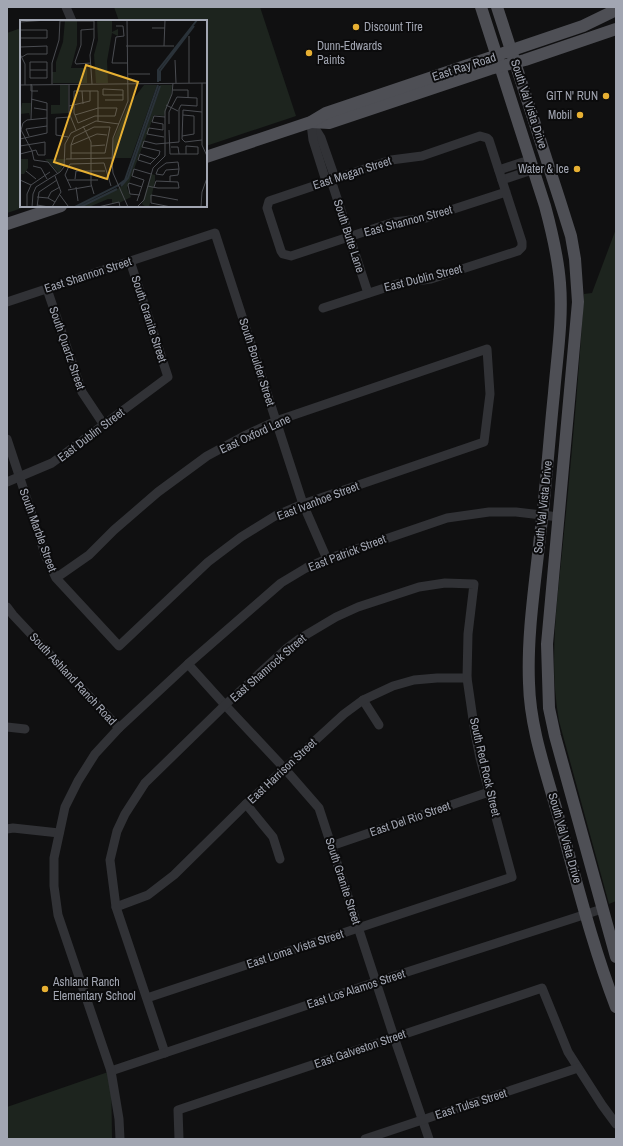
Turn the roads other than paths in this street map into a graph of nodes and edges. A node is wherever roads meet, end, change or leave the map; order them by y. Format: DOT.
graph roads {
  1 [pos="66,7"];
  2 [pos="481,7"];
  3 [pos="497,7"];
  4 [pos="616,10"];
  5 [pos="72,20"];
  6 [pos="616,29"];
  7 [pos="511,51"];
  8 [pos="498,61"];
  9 [pos="515,63"];
  10 [pos="311,122"];
  11 [pos="207,157"];
  12 [pos="547,161"];
  13 [pos="532,166"];
  14 [pos="499,170"];
  15 [pos="331,180"];
  16 [pos="502,180"];
  17 [pos="506,192"];
  18 [pos="58,207"];
  19 [pos="7,224"];
  20 [pos="215,232"];
  21 [pos="349,237"];
  22 [pos="286,256"];
  23 [pos="130,261"];
  24 [pos="47,289"];
  25 [pos="368,293"];
  26 [pos="7,302"];
  27 [pos="323,308"];
  28 [pos="558,343"];
  29 [pos="575,343"];
  30 [pos="168,377"];
  31 [pos="276,421"];
  32 [pos="104,425"];
  33 [pos="7,439"];
  34 [pos="484,442"];
  35 [pos="20,478"];
  36 [pos="7,482"];
  37 [pos="303,504"];
  38 [pos="542,515"];
  39 [pos="559,517"];
  40 [pos="327,559"];
  41 [pos="56,578"];
  42 [pos="474,584"];
  43 [pos="7,606"];
  44 [pos="10,617"];
  45 [pos="119,646"];
  46 [pos="188,664"];
  47 [pos="467,678"];
  48 [pos="363,700"];
  49 [pos="225,706"];
  50 [pos="379,725"];
  51 [pos="7,727"];
  52 [pos="119,728"];
  53 [pos="25,729"];
  54 [pos="285,769"];
  55 [pos="489,792"];
  56 [pos="246,804"];
  57 [pos="7,829"];
  58 [pos="59,833"];
  59 [pos="332,846"];
  60 [pos="280,859"];
  61 [pos="512,877"];
  62 [pos="116,907"];
  63 [pos="602,909"];
  64 [pos="586,914"];
  65 [pos="358,928"];
  66 [pos="616,957"];
  67 [pos="601,965"];
  68 [pos="376,982"];
  69 [pos="616,985"];
  70 [pos="147,998"];
  71 [pos="616,1007"];
  72 [pos="394,1037"];
  73 [pos="165,1053"];
  74 [pos="578,1068"];
  75 [pos="111,1071"];
  76 [pos="423,1120"];
  77 [pos="616,1124"];
  78 [pos="120,1139"];
  79 [pos="179,1139"];
  80 [pos="365,1139"];
  81 [pos="429,1139"];
  1 -- 5 [label="street"];
  2 -- 8 [label="main road, South Val Vista Drive"];
  3 -- 7 [label="main road, South Val Vista Drive"];
  4 -- 7 [label="main road, East Ray Road"];
  6 -- 9 [label="main road, East Ray Road"];
  7 -- 8 [label="main road, East Ray Road"];
  7 -- 9 [label="main road, South Val Vista Drive"];
  8 -- 9 [label="main road, East Ray Road"];
  8 -- 10 [label="main road, East Ray Road"];
  8 -- 13 [label="main road, South Val Vista Drive"];
  9 -- 12 [label="main road, South Val Vista Drive"];
  10 -- 11 [label="main road, East Ray Road"];
  10 -- 15 [label="street, South Butte Lane"];
  12 -- 13 [label="main road"];
  12 -- 29 [label="main road, South Val Vista Drive"];
  13 -- 14 [label="street"];
  13 -- 16 [label="street"];
  13 -- 28 [label="main road, South Val Vista Drive"];
  14 -- 15 [label="street, East Megan Street"];
  14 -- 16 [label="street"];
  15 -- 21 [label="street, South Butte Lane"];
  15 -- 22 [label="street, East Megan Street"];
  16 -- 17 [label="street"];
  17 -- 21 [label="street, East Shannon Street"];
  17 -- 25 [label="street, East Dublin Street"];
  18 -- 19 [label="main road"];
  20 -- 23 [label="street, East Shannon Street"];
  20 -- 31 [label="street, South Boulder Street"];
  21 -- 22 [label="street, East Shannon Street"];
  21 -- 25 [label="street, South Butte Lane"];
  23 -- 24 [label="street, East Shannon Street"];
  23 -- 30 [label="street, South Granite Street"];
  24 -- 26 [label="street, East Shannon Street"];
  24 -- 32 [label="street, South Quartz Street"];
  25 -- 27 [label="street, East Dublin Street"];
  28 -- 29 [label="main road"];
  28 -- 38 [label="main road, South Val Vista Drive"];
  29 -- 39 [label="main road, South Val Vista Drive"];
  30 -- 32 [label="street, East Dublin Street"];
  31 -- 34 [label="street, East Oxford Lane"];
  31 -- 37 [label="street, South Boulder Street"];
  31 -- 41 [label="street, East Oxford Lane"];
  32 -- 35 [label="street, East Dublin Street"];
  33 -- 35 [label="street, South Marble Street"];
  34 -- 37 [label="street, East Ivanhoe Street"];
  35 -- 36 [label="street, East Dublin Street"];
  35 -- 41 [label="street, South Marble Street"];
  37 -- 40 [label="street, South Boulder Street"];
  37 -- 45 [label="street, East Ivanhoe Street"];
  38 -- 39 [label="street, East Patrick Street"];
  38 -- 40 [label="street, East Patrick Street"];
  38 -- 64 [label="main road, South Val Vista Drive"];
  39 -- 63 [label="main road, South Val Vista Drive"];
  40 -- 46 [label="street, East Patrick Street"];
  41 -- 45 [label="street, South Marble Street"];
  42 -- 47 [label="street, South Red Rock Street"];
  42 -- 49 [label="street, East Shamrock Street"];
  43 -- 44 [label="street, South Ashland Ranch Road"];
  44 -- 52 [label="street, South Ashland Ranch Road"];
  46 -- 49 [label="street, South Granite Street"];
  46 -- 52 [label="street, East Patrick Street"];
  47 -- 48 [label="street, East Harrison Street"];
  47 -- 55 [label="street, South Red Rock Street"];
  48 -- 50 [label="street"];
  48 -- 54 [label="street, East Harrison Street"];
  49 -- 54 [label="street, South Granite Street"];
  49 -- 62 [label="street, East Shamrock Street"];
  51 -- 53 [label="street"];
  52 -- 58 [label="street, South Ashland Ranch Road"];
  54 -- 56 [label="street, East Harrison Street"];
  54 -- 59 [label="street, South Granite Street"];
  55 -- 59 [label="street, East Del Rio Street"];
  55 -- 61 [label="street, South Red Rock Street"];
  56 -- 60 [label="street"];
  56 -- 62 [label="street, East Harrison Street"];
  57 -- 58 [label="street"];
  58 -- 75 [label="street, South Ashland Ranch Road"];
  59 -- 65 [label="street, South Granite Street"];
  61 -- 65 [label="street, East Loma Vista Street"];
  62 -- 70 [label="street"];
  63 -- 64 [label="street, East Los Alamos Street"];
  63 -- 66 [label="main road, South Val Vista Drive"];
  64 -- 67 [label="main road, South Val Vista Drive"];
  64 -- 68 [label="street, East Los Alamos Street"];
  65 -- 68 [label="street, South Granite Street"];
  65 -- 70 [label="street, East Loma Vista Street"];
  67 -- 69 [label="main road"];
  67 -- 71 [label="main road, South Val Vista Drive"];
  68 -- 72 [label="street, South Granite Street"];
  68 -- 73 [label="street, East Los Alamos Street"];
  70 -- 73 [label="street"];
  72 -- 74 [label="street, East Galveston Street"];
  72 -- 76 [label="street, South Granite Street"];
  72 -- 79 [label="street, East Galveston Street"];
  73 -- 75 [label="street, East Los Alamos Street"];
  74 -- 76 [label="street, East Tulsa Street"];
  74 -- 77 [label="street"];
  75 -- 78 [label="street, South Ashland Ranch Road"];
  76 -- 80 [label="street, East Tulsa Street"];
  76 -- 81 [label="street, South Granite Street"];
}
